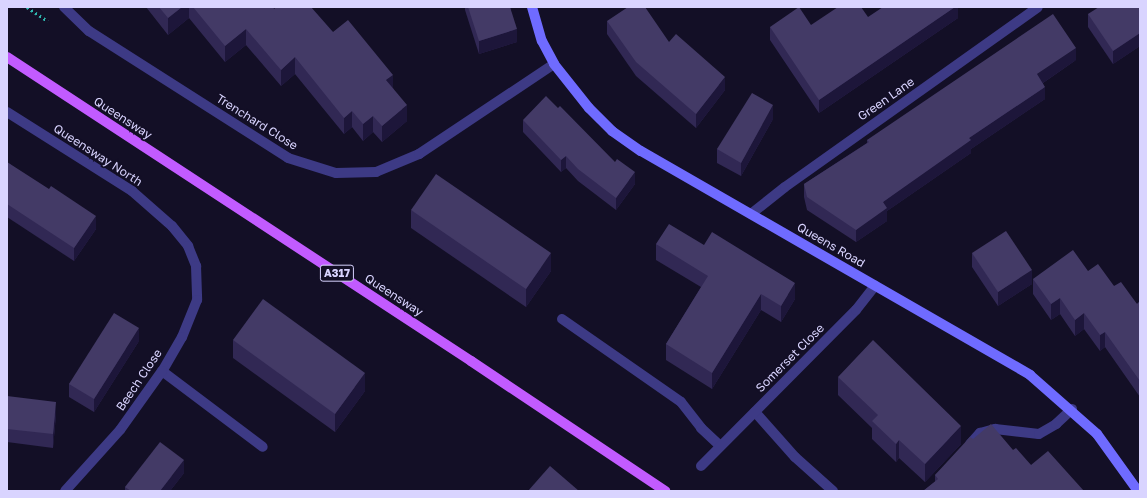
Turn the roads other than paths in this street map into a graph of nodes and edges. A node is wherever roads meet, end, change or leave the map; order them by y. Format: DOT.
graph roads {
  1 [pos="532,7"];
  2 [pos="1038,7"];
  3 [pos="69,9"];
  4 [pos="7,57"];
  5 [pos="554,64"];
  6 [pos="7,112"];
  7 [pos="751,214"];
  8 [pos="196,266"];
  9 [pos="875,286"];
  10 [pos="562,319"];
  11 [pos="162,371"];
  12 [pos="1072,409"];
  13 [pos="755,412"];
  14 [pos="720,446"];
  15 [pos="263,447"];
  16 [pos="964,450"];
  17 [pos="701,466"];
  18 [pos="65,491"];
  19 [pos="665,491"];
  20 [pos="833,491"];
  21 [pos="1138,491"];
  1 -- 5 [label="street, Queens Road"];
  2 -- 7 [label="street, Green Lane"];
  3 -- 5 [label="street, Trenchard Close"];
  4 -- 19 [label="main road, Queensway / A317"];
  5 -- 7 [label="street, Queens Road"];
  6 -- 8 [label="street, Queensway North"];
  7 -- 9 [label="street, Queens Road"];
  8 -- 11 [label="street, Beech Close"];
  9 -- 12 [label="street, Queens Road"];
  9 -- 13 [label="street, Somerset Close"];
  10 -- 14 [label="street"];
  11 -- 15 [label="street"];
  11 -- 18 [label="street, Beech Close"];
  12 -- 16 [label="street"];
  12 -- 21 [label="street, Queens Road"];
  13 -- 14 [label="street, Somerset Close"];
  13 -- 20 [label="street"];
  14 -- 17 [label="street, Somerset Close"];
}
